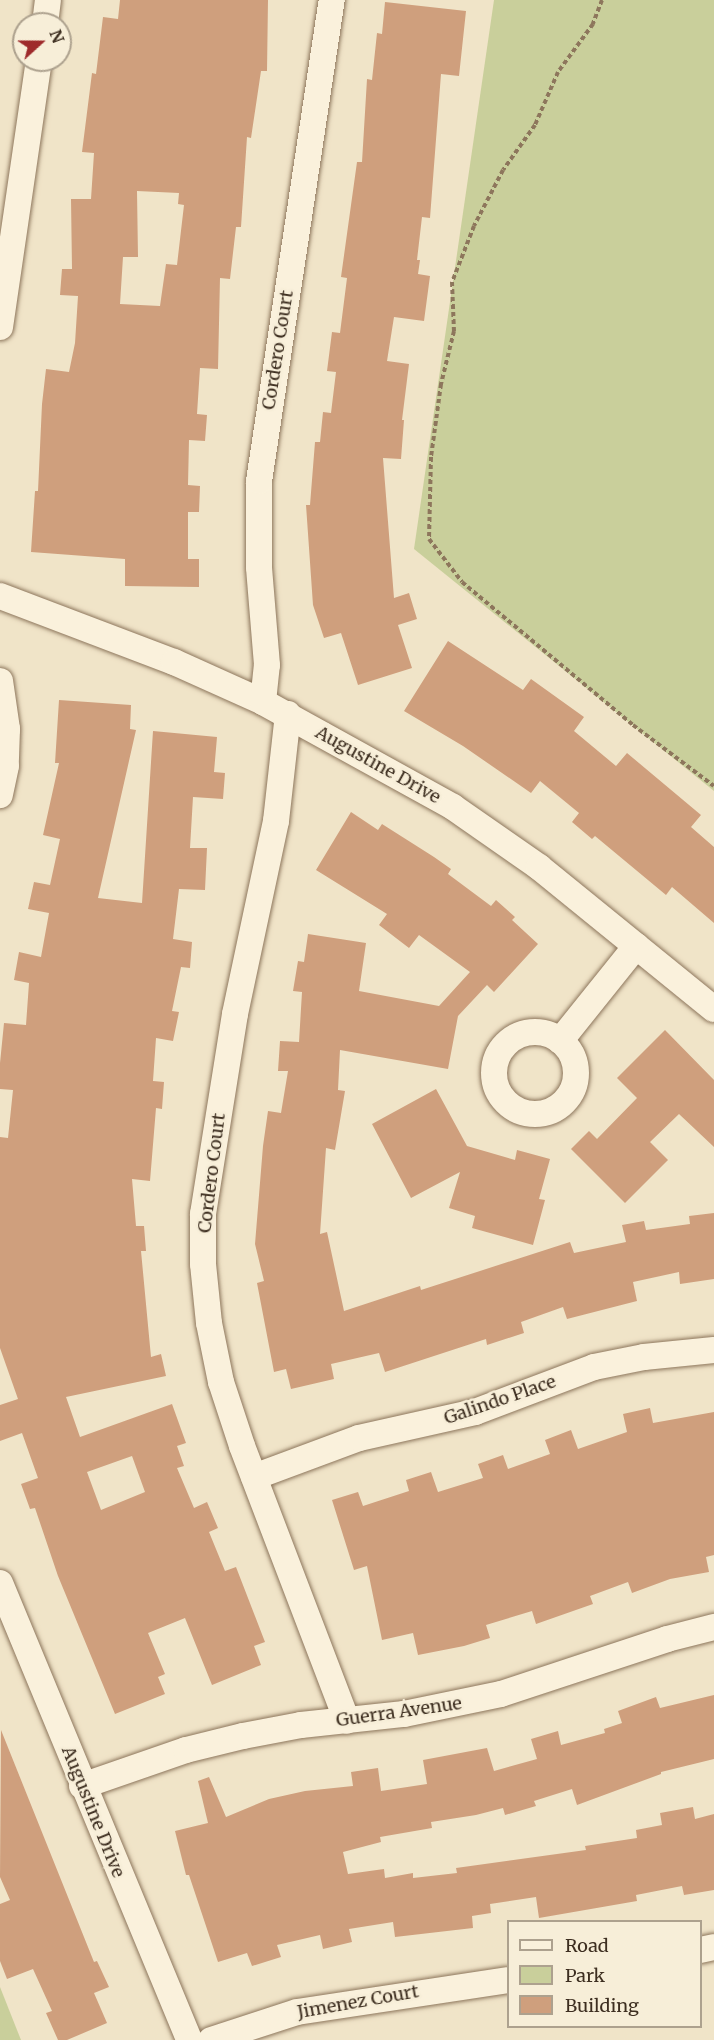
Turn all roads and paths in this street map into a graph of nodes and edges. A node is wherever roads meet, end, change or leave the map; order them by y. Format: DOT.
graph roads {
  1 [pos="332,0"];
  2 [pos="602,0"];
  3 [pos="37,72"];
  4 [pos="0,327"];
  5 [pos="0,596"];
  6 [pos="0,681"];
  7 [pos="263,702"];
  8 [pos="288,714"];
  9 [pos="714,786"];
  10 [pos="0,795"];
  11 [pos="636,946"];
  12 [pos="714,1009"];
  13 [pos="561,1041"];
  14 [pos="714,1350"];
  15 [pos="254,1477"];
  16 [pos="0,1583"];
  17 [pos="714,1628"];
  18 [pos="347,1721"];
  19 [pos="82,1786"];
  20 [pos="507,1980"];
  21 [pos="189,2040"];
  22 [pos="211,2040"];
  1 -- 7 [label="street, Cordero Court"];
  2 -- 9 [label="path"];
  3 -- 4 [label="street"];
  5 -- 7 [label="street, Augustine Drive"];
  6 -- 10 [label="street"];
  7 -- 8 [label="street, Augustine Drive"];
  8 -- 11 [label="street, Augustine Drive"];
  8 -- 15 [label="street, Cordero Court"];
  11 -- 12 [label="street, Augustine Drive"];
  11 -- 13 [label="street"];
  14 -- 15 [label="street, Galindo Place"];
  15 -- 18 [label="street, Cordero Court"];
  16 -- 19 [label="street, Augustine Drive"];
  17 -- 18 [label="street, Guerra Avenue"];
  18 -- 19 [label="street, Guerra Avenue"];
  19 -- 21 [label="street, Augustine Drive"];
  20 -- 22 [label="street, Jimenez Court"];
}
